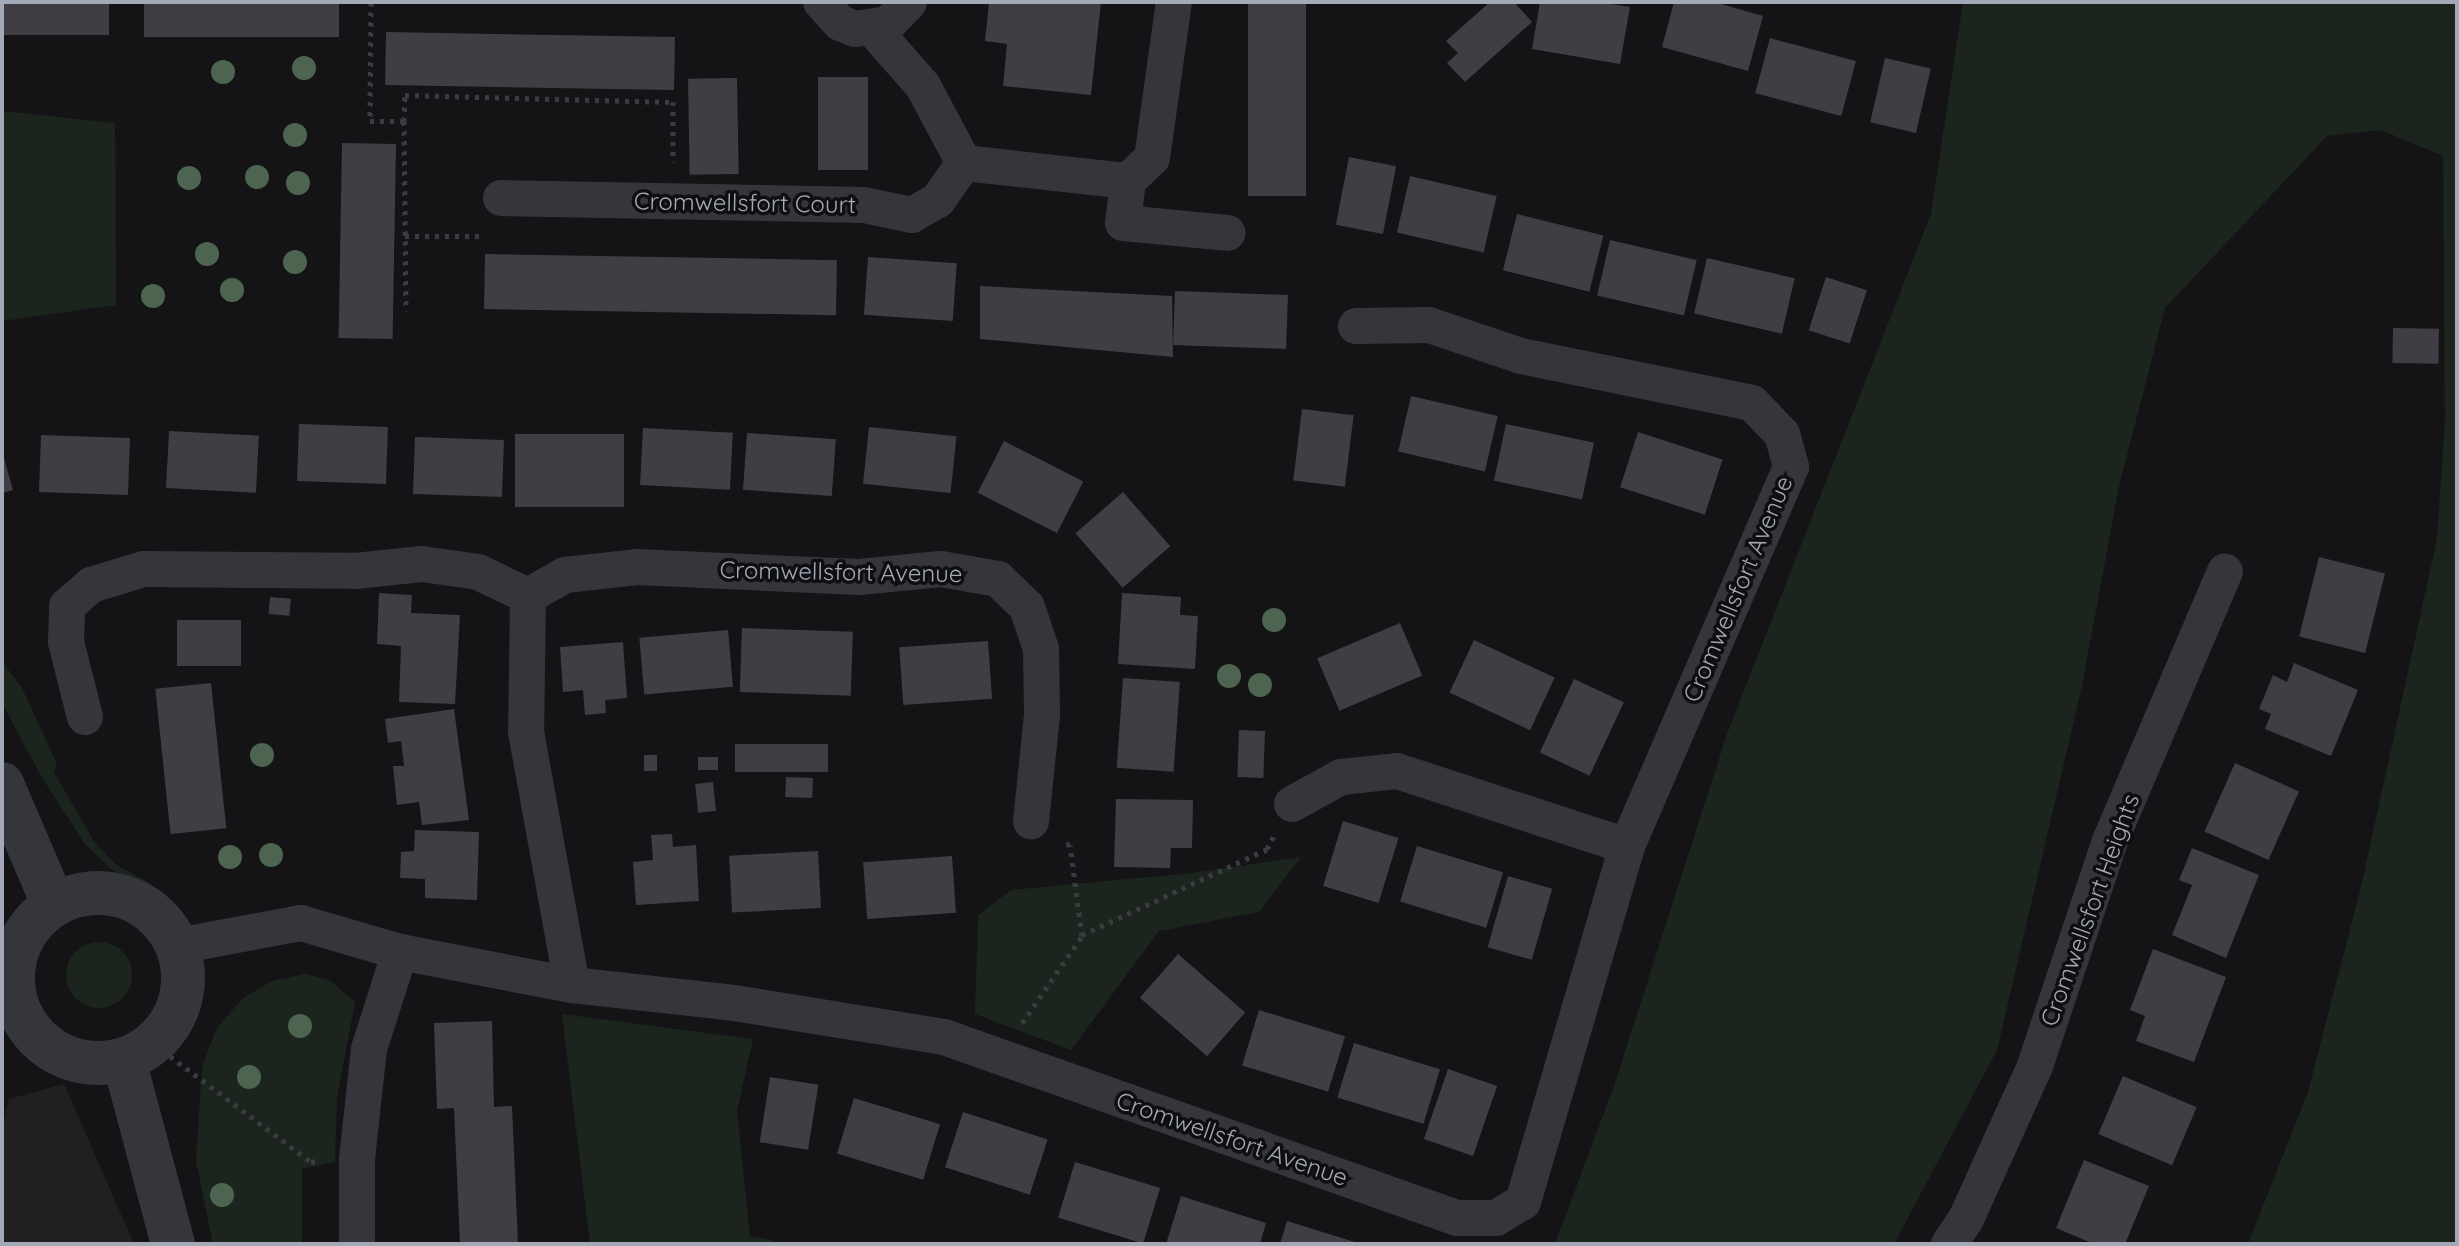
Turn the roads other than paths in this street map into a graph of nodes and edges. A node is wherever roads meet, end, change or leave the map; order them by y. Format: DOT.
graph roads {
  1 [pos="821,2"];
  2 [pos="909,2"];
  3 [pos="1174,2"];
  4 [pos="873,29"];
  5 [pos="964,163"];
  6 [pos="1128,181"];
  7 [pos="501,198"];
  8 [pos="1228,233"];
  9 [pos="1356,326"];
  10 [pos="2225,572"];
  11 [pos="528,596"];
  12 [pos="85,717"];
  13 [pos="2,784"];
  14 [pos="1292,804"];
  15 [pos="1031,821"];
  16 [pos="1627,846"];
  17 [pos="53,903"];
  18 [pos="178,946"];
  19 [pos="400,952"];
  20 [pos="572,985"];
  21 [pos="8,990"];
  22 [pos="139,1052"];
  23 [pos="173,1244"];
  24 [pos="357,1244"];
  25 [pos="1949,1244"];
  1 -- 4 [label="street"];
  2 -- 4 [label="street"];
  3 -- 6 [label="street"];
  4 -- 5 [label="street"];
  5 -- 6 [label="street"];
  5 -- 7 [label="street, Cromwellsfort Court"];
  6 -- 8 [label="street"];
  9 -- 16 [label="street, Cromwellsfort Avenue"];
  10 -- 25 [label="street, Cromwellsfort Heights"];
  11 -- 12 [label="street"];
  11 -- 15 [label="street, Cromwellsfort Avenue"];
  11 -- 20 [label="street"];
  13 -- 17 [label="street"];
  14 -- 16 [label="street"];
  16 -- 20 [label="street, Cromwellsfort Avenue"];
  17 -- 18 [label="street"];
  17 -- 21 [label="street"];
  18 -- 19 [label="street, Cromwellsfort Avenue"];
  18 -- 22 [label="street"];
  19 -- 20 [label="street, Cromwellsfort Avenue"];
  19 -- 24 [label="street"];
  21 -- 22 [label="street"];
  22 -- 23 [label="street"];
}
